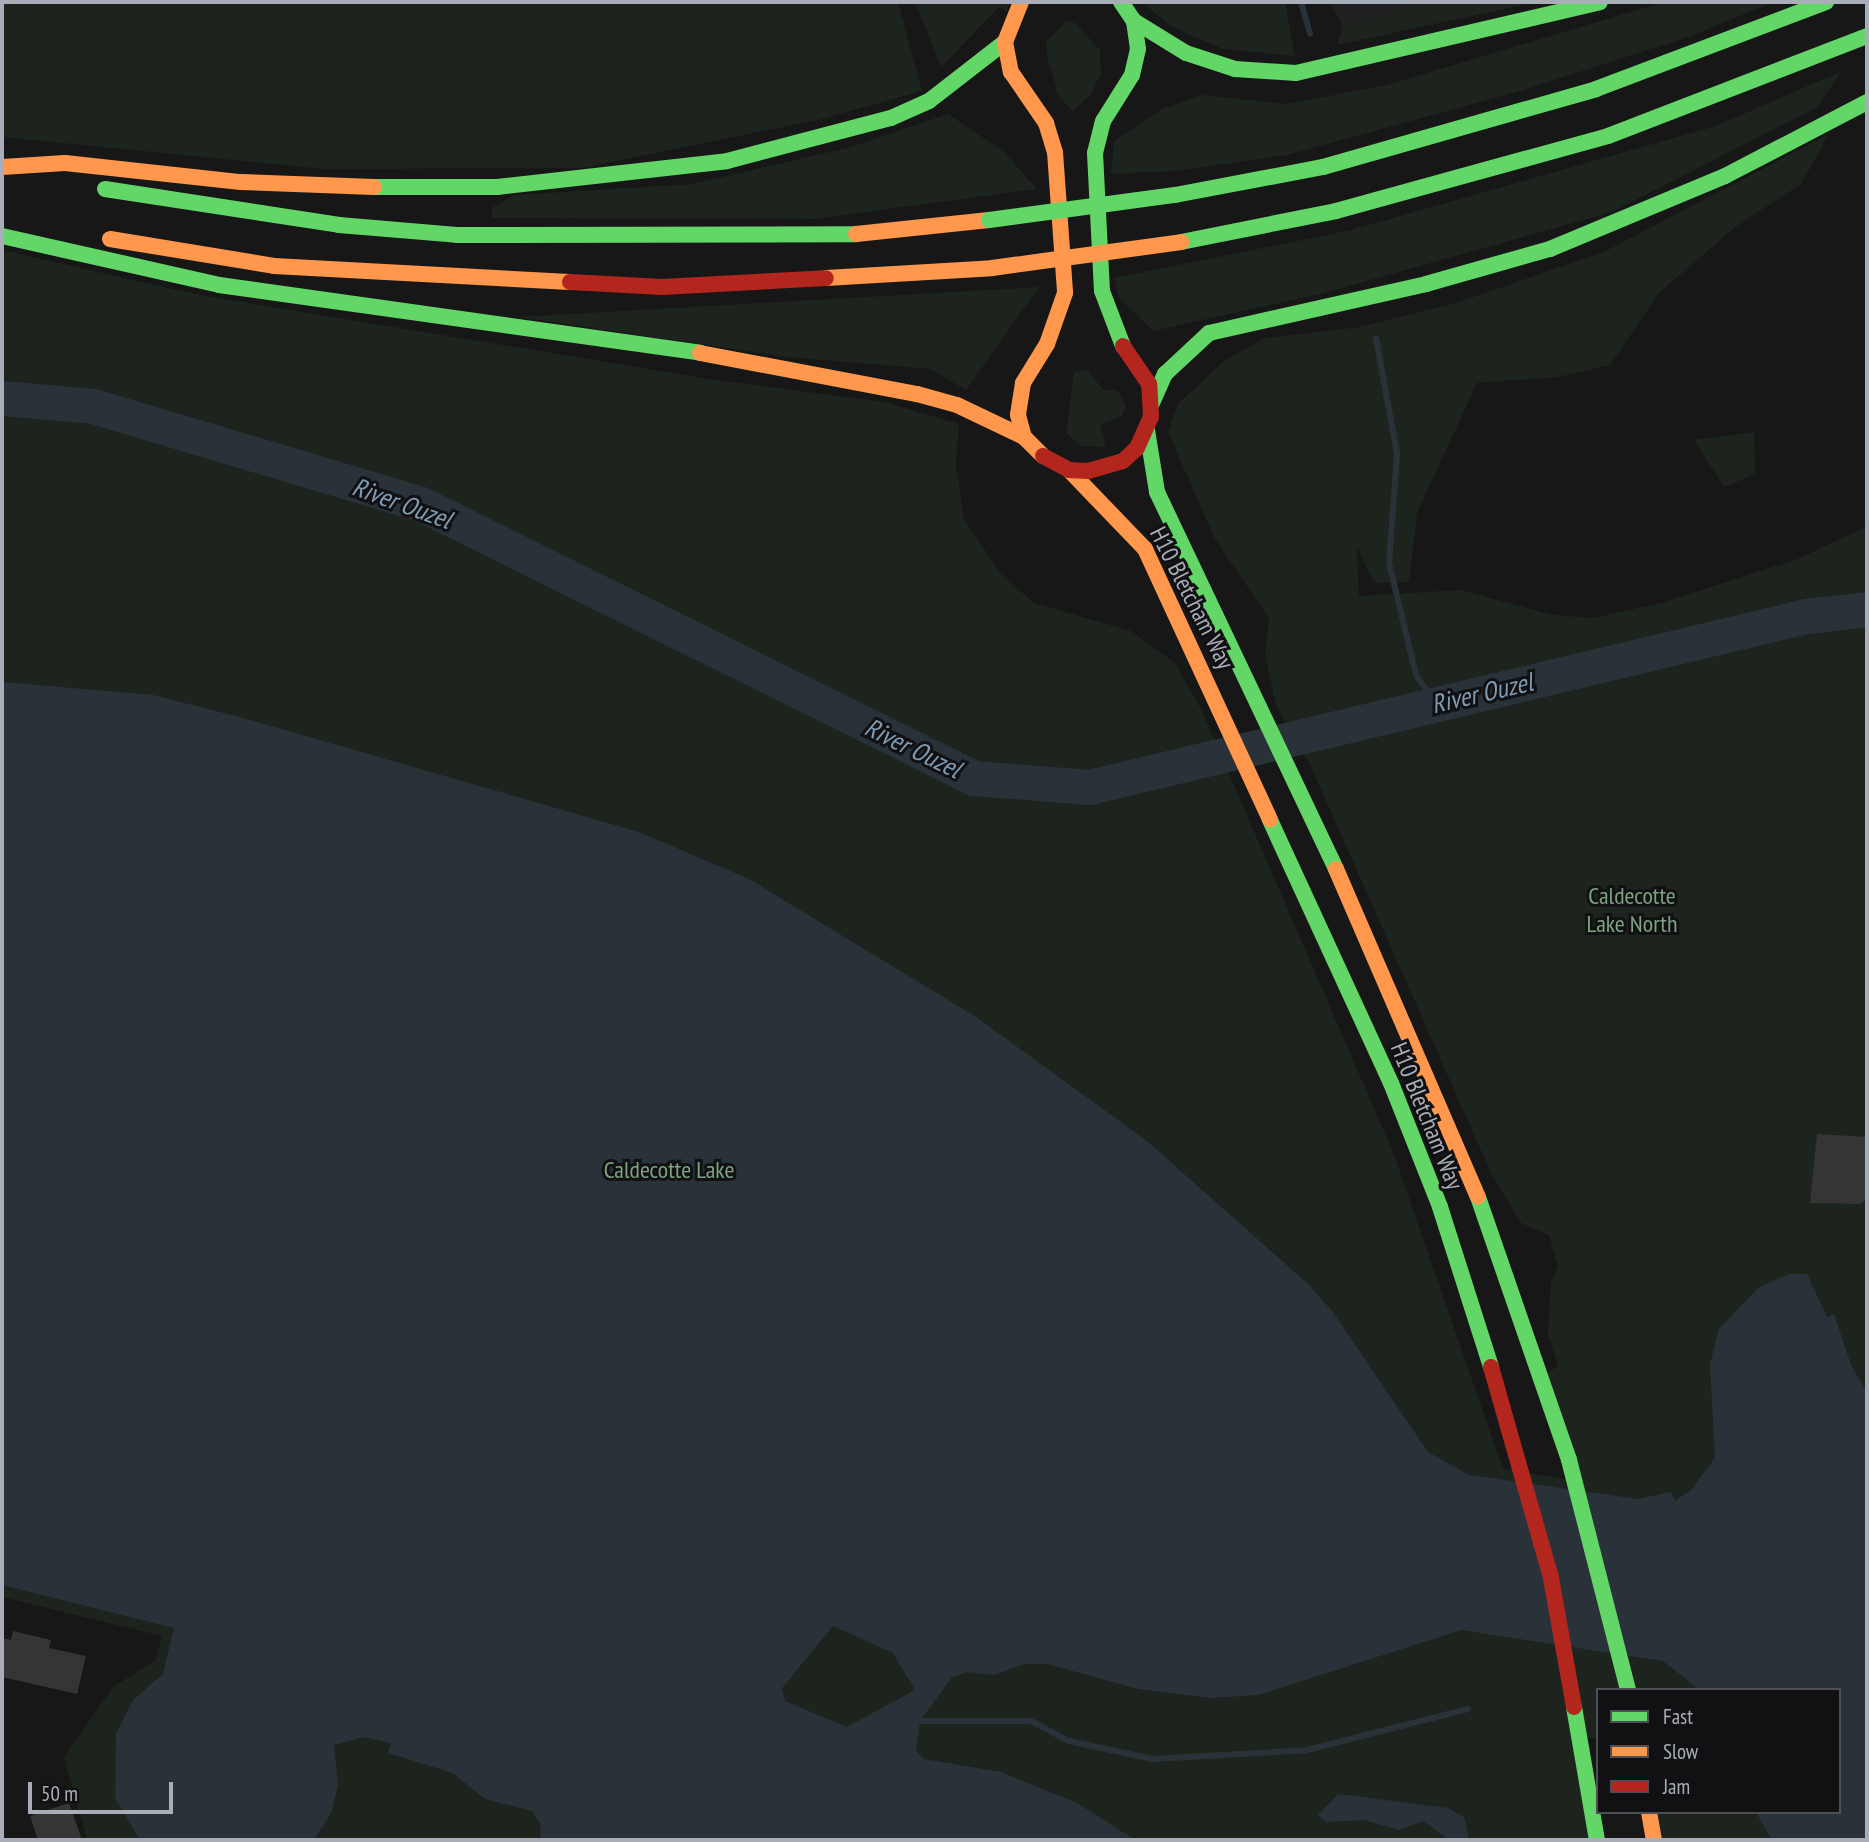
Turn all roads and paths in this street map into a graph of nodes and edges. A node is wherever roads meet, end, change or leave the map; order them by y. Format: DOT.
graph roads {
  1 [pos="1021,2"];
  2 [pos="1121,2"];
  3 [pos="1600,2"];
  4 [pos="1826,2"];
  5 [pos="1134,21"];
  6 [pos="1867,36"];
  7 [pos="1005,42"];
  8 [pos="1867,102"];
  9 [pos="2,168"];
  10 [pos="2,218"];
  11 [pos="29,223"];
  12 [pos="2,236"];
  13 [pos="96,236"];
  14 [pos="1152,403"];
  15 [pos="1147,430"];
  16 [pos="1024,437"];
  17 [pos="1069,470"];
  18 [pos="1627,1688"];
  19 [pos="1649,1814"];
  20 [pos="1597,1840"];
  21 [pos="1654,1840"];
  1 -- 7 [label="highway"];
  2 -- 5 [label="highway"];
  3 -- 5 [label="highway"];
  4 -- 9 [label="highway, bridge"];
  5 -- 14 [label="highway"];
  6 -- 13 [label="highway, bridge"];
  7 -- 9 [label="highway"];
  7 -- 16 [label="highway"];
  8 -- 14 [label="highway"];
  10 -- 11 [label="highway"];
  12 -- 16 [label="highway, H10 Bletcham Way"];
  14 -- 15 [label="highway"];
  15 -- 17 [label="highway"];
  15 -- 18 [label="highway, H10 Bletcham Way"];
  16 -- 17 [label="highway, H10 Bletcham Way"];
  17 -- 20 [label="highway, H10 Bletcham Way"];
  19 -- 21 [label="highway"];
}
